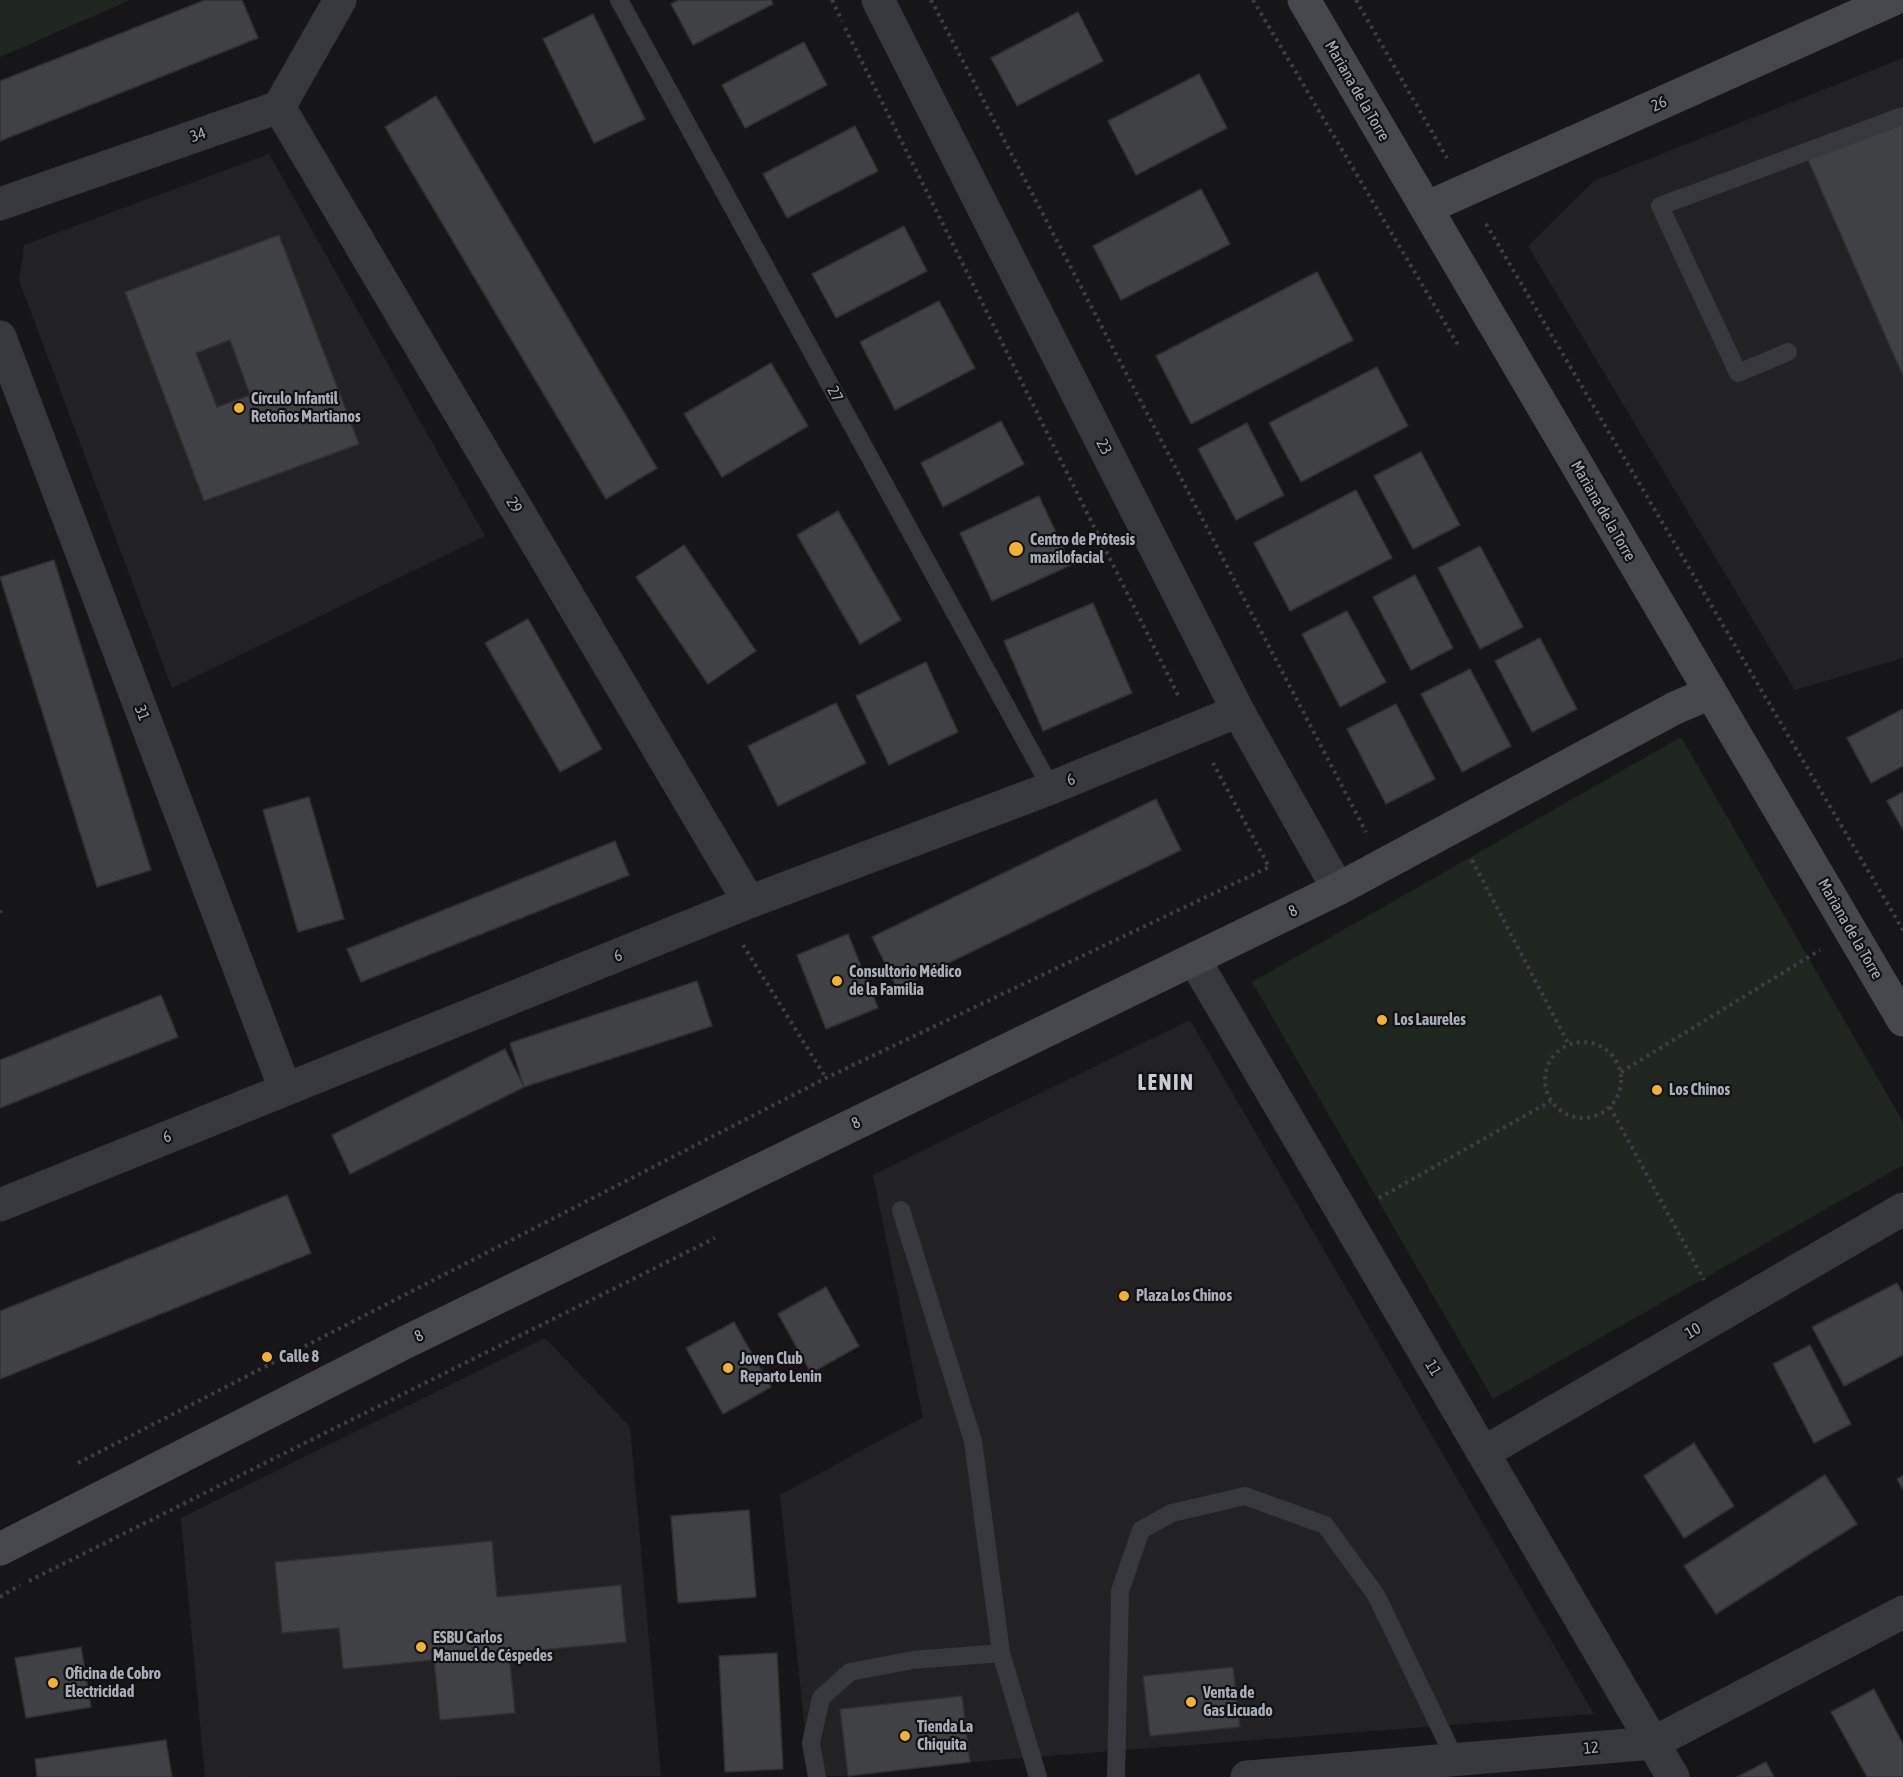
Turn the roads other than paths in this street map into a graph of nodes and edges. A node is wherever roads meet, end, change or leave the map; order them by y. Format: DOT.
graph roads {
  1 [pos="340,0"];
  2 [pos="619,0"];
  3 [pos="878,0"];
  4 [pos="1304,0"];
  5 [pos="1892,0"];
  6 [pos="1847,9"];
  7 [pos="279,107"];
  8 [pos="1903,116"];
  9 [pos="0,204"];
  10 [pos="1426,208"];
  11 [pos="0,337"];
  12 [pos="1788,352"];
  13 [pos="1710,693"];
  14 [pos="1238,711"];
  15 [pos="1051,788"];
  16 [pos="1338,889"];
  17 [pos="737,908"];
  18 [pos="1194,959"];
  19 [pos="1903,1020"];
  20 [pos="285,1089"];
  21 [pos="0,1205"];
  22 [pos="1903,1209"];
  23 [pos="901,1210"];
  24 [pos="1483,1453"];
  25 [pos="0,1549"];
  26 [pos="1903,1612"];
  27 [pos="1001,1653"];
  28 [pos="1653,1743"];
  29 [pos="1455,1759"];
  30 [pos="817,1777"];
  31 [pos="1038,1777"];
  32 [pos="1116,1777"];
  33 [pos="1247,1777"];
  34 [pos="1673,1777"];
  1 -- 7 [label="street"];
  2 -- 15 [label="lane, 27"];
  3 -- 14 [label="street, 23"];
  4 -- 10 [label="street, Mariana de la Torre"];
  5 -- 6 [label="street, 26"];
  6 -- 10 [label="street, 26"];
  7 -- 9 [label="street, 34"];
  7 -- 17 [label="street, 29"];
  8 -- 12 [label="lane"];
  10 -- 13 [label="street, Mariana de la Torre"];
  11 -- 20 [label="street, 31"];
  13 -- 16 [label="street, 8"];
  13 -- 19 [label="street, Mariana de la Torre"];
  14 -- 15 [label="street, 6"];
  14 -- 16 [label="street, 23"];
  15 -- 17 [label="street, 6"];
  16 -- 18 [label="street, 8"];
  17 -- 20 [label="street, 6"];
  18 -- 24 [label="street, 11"];
  18 -- 25 [label="street, 8"];
  20 -- 21 [label="street, 6"];
  22 -- 24 [label="street, 10"];
  23 -- 27 [label="lane"];
  24 -- 28 [label="street, 11"];
  26 -- 28 [label="street, 12"];
  27 -- 30 [label="lane"];
  27 -- 31 [label="lane"];
  28 -- 29 [label="street, 12"];
  28 -- 34 [label="street, 11"];
  29 -- 32 [label="lane"];
  29 -- 33 [label="street, 12"];
}
